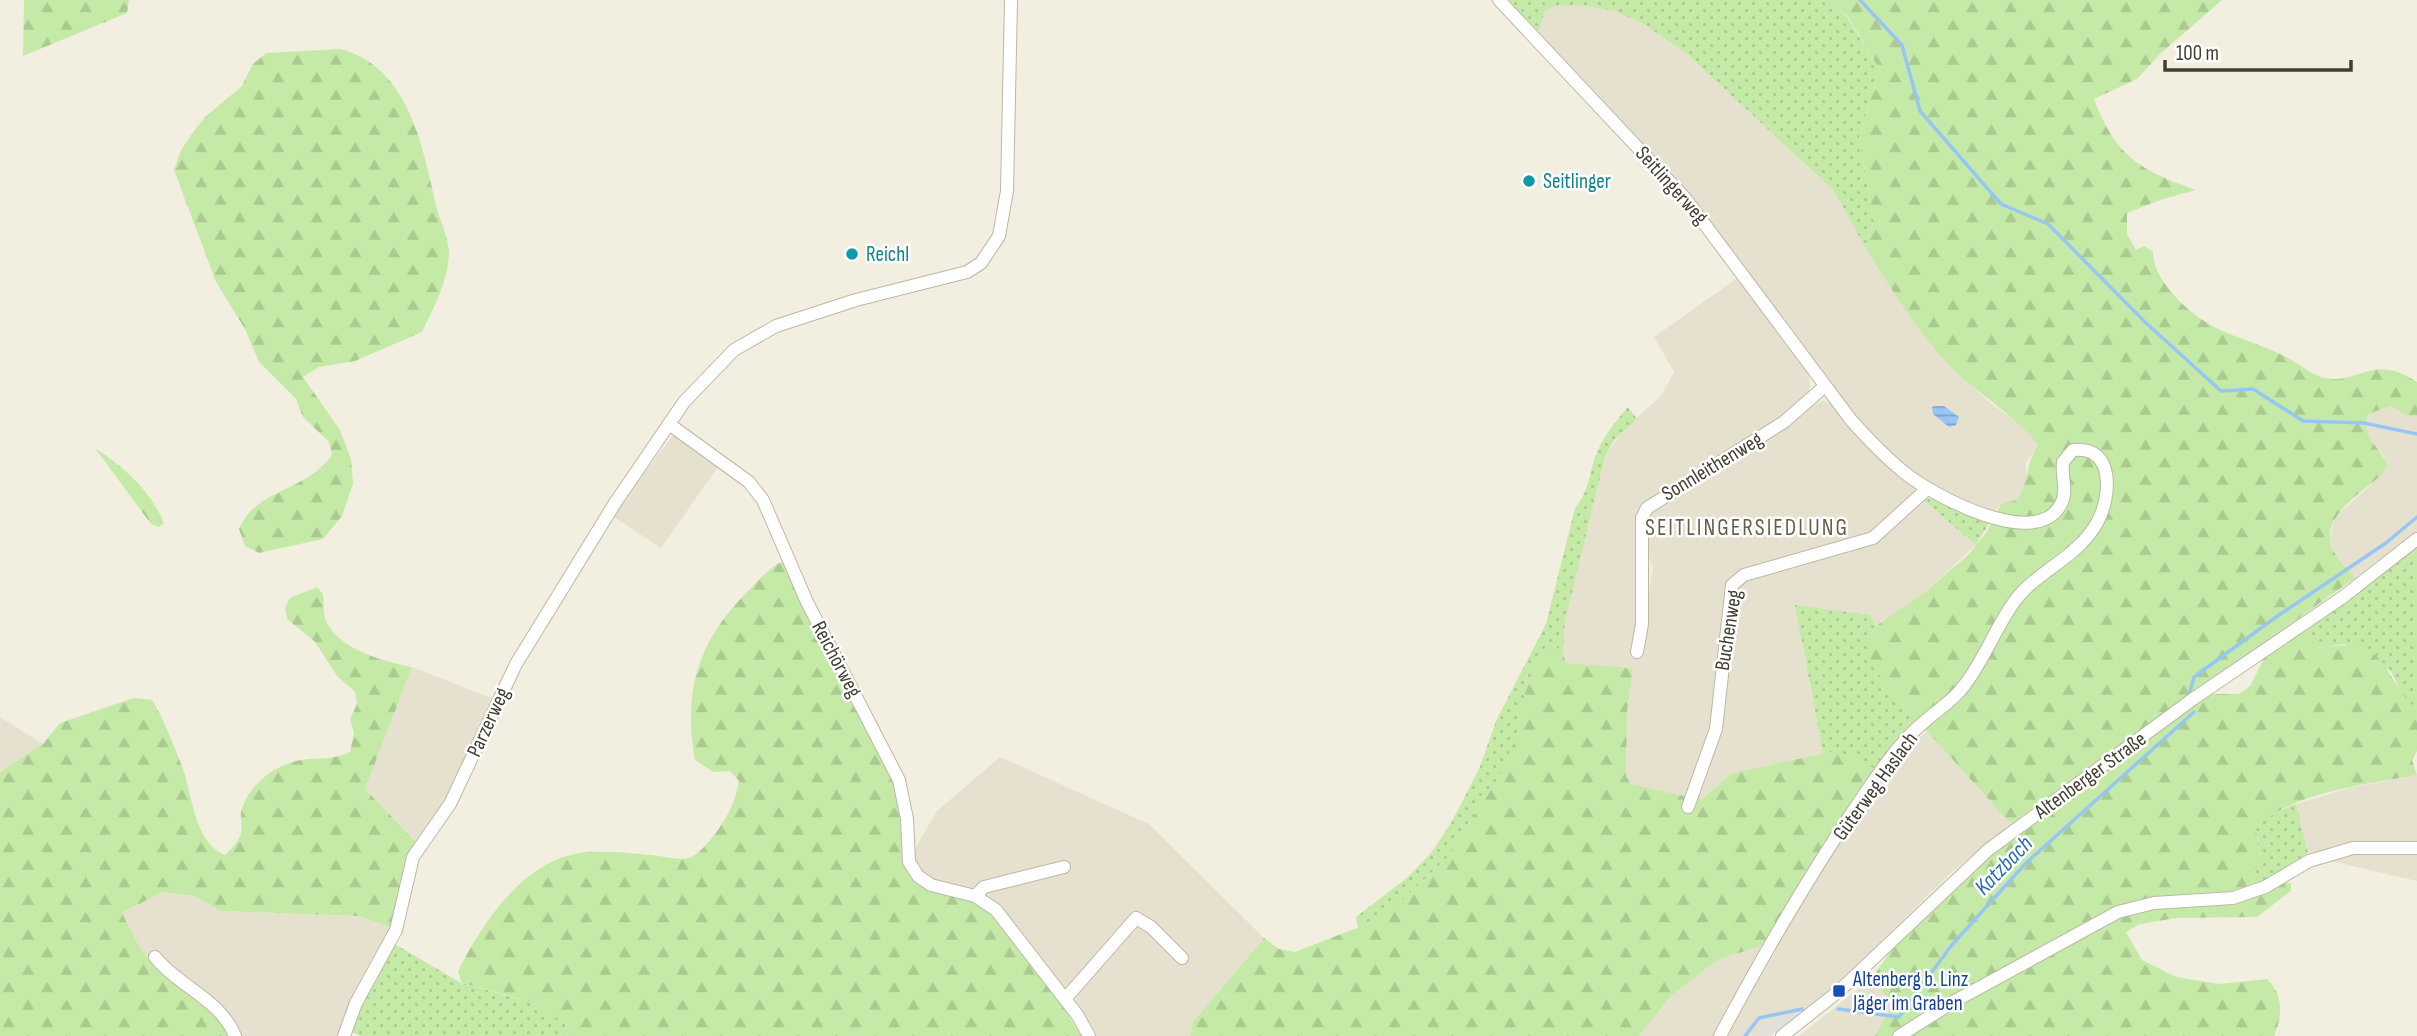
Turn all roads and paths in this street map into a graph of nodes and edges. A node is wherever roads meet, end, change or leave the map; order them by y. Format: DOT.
graph roads {
  1 [pos="1011,0"];
  2 [pos="1499,0"];
  3 [pos="1825,386"];
  4 [pos="669,424"];
  5 [pos="1927,489"];
  6 [pos="2417,539"];
  7 [pos="1637,652"];
  8 [pos="1688,807"];
  9 [pos="2417,848"];
  10 [pos="1065,867"];
  11 [pos="975,896"];
  12 [pos="155,957"];
  13 [pos="1182,958"];
  14 [pos="1065,999"];
  15 [pos="235,1036"];
  16 [pos="344,1036"];
  17 [pos="1089,1036"];
  18 [pos="1720,1036"];
  19 [pos="1782,1036"];
  20 [pos="1899,1036"];
  1 -- 4 [label="street, Parzerweg"];
  2 -- 3 [label="street, Seitlingerweg"];
  3 -- 5 [label="street, Güterweg Haslach"];
  3 -- 7 [label="street, Sonnleithenweg"];
  4 -- 11 [label="street, Reichörweg"];
  4 -- 16 [label="street, Parzerweg"];
  5 -- 8 [label="street, Buchenweg"];
  5 -- 18 [label="street, Güterweg Haslach"];
  6 -- 19 [label="street, Altenberger Straße"];
  9 -- 20 [label="street"];
  10 -- 11 [label="street"];
  11 -- 14 [label="street, Reichörweg"];
  12 -- 15 [label="street"];
  13 -- 14 [label="street"];
  14 -- 17 [label="street, Reichörweg"];
}
